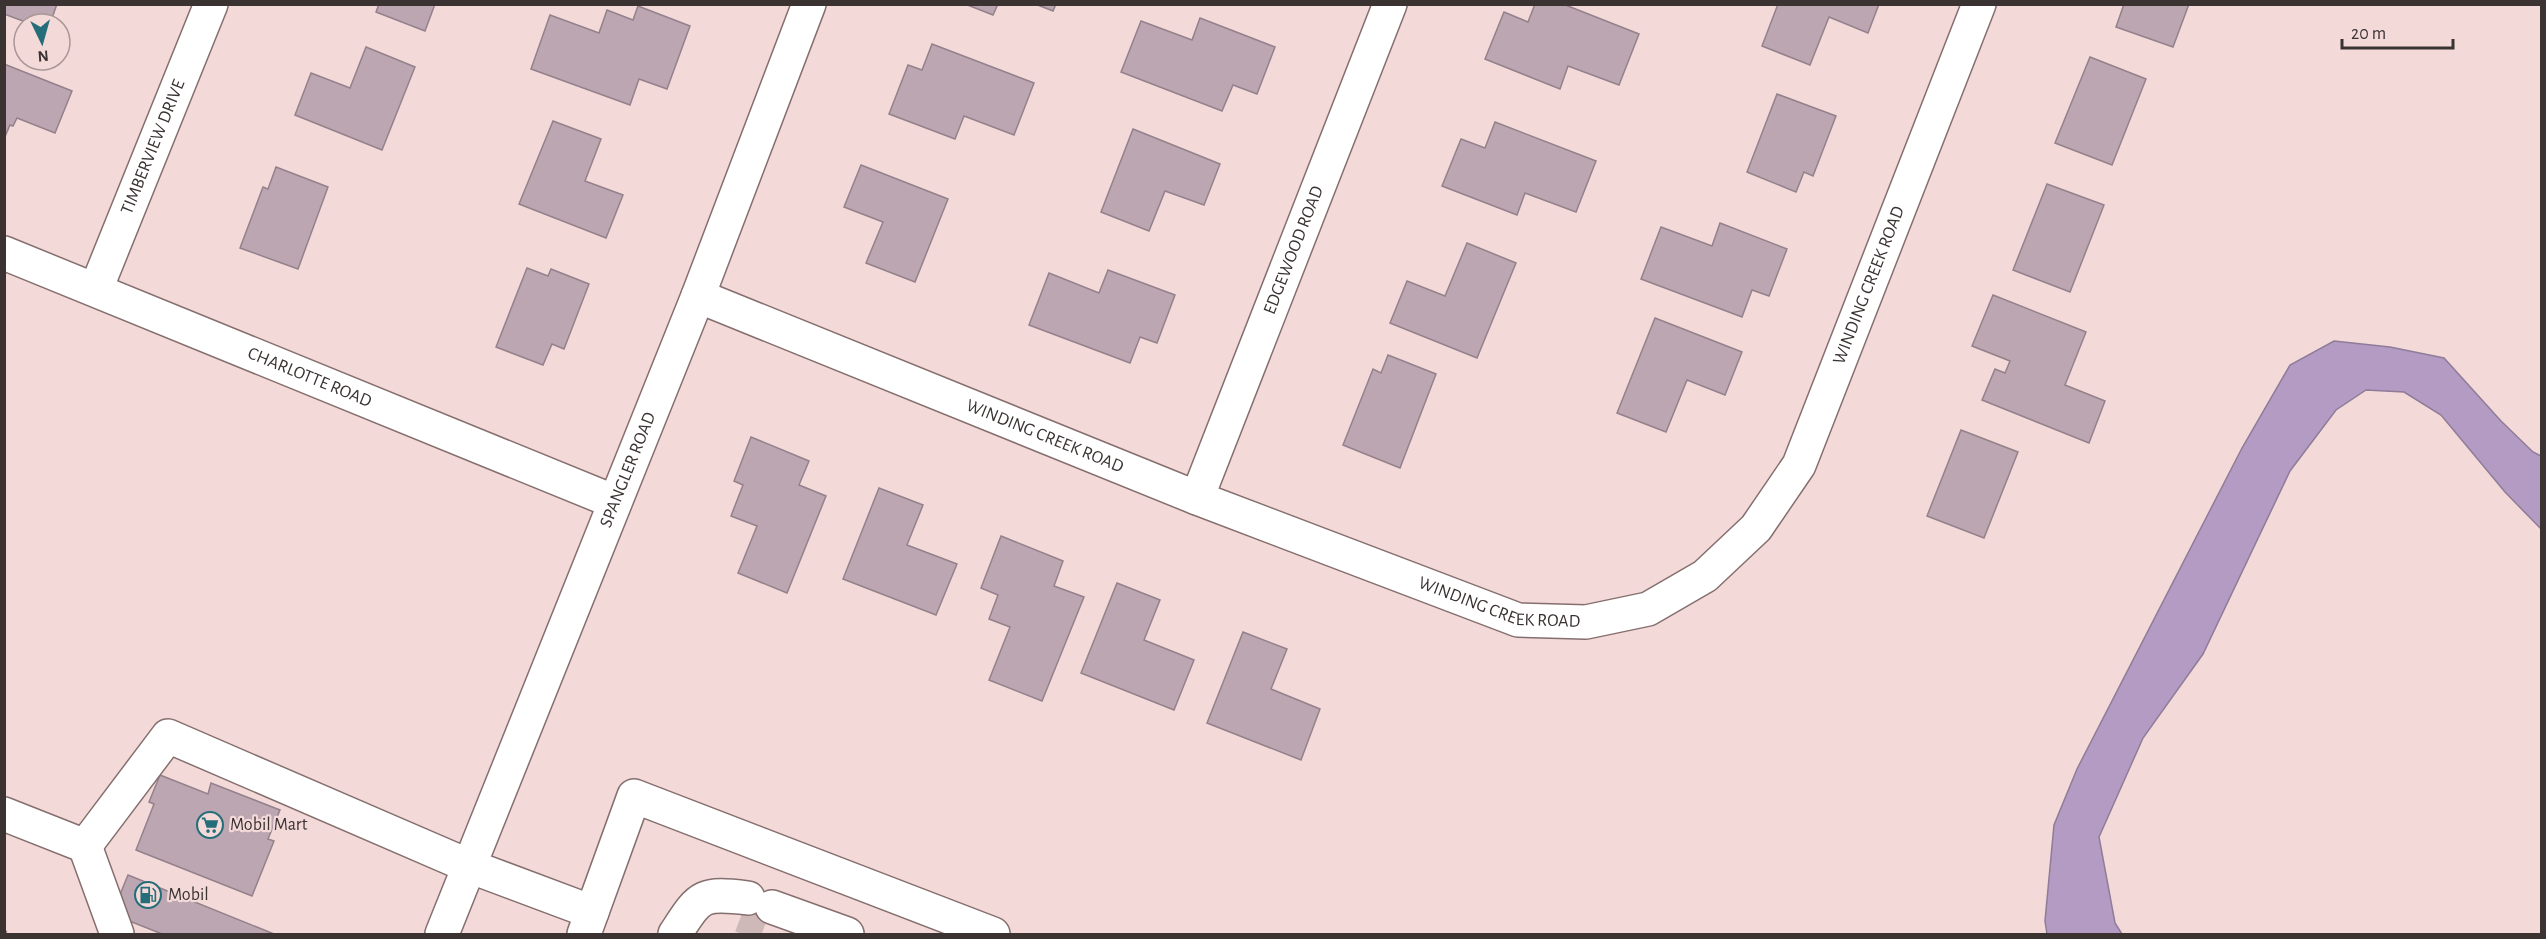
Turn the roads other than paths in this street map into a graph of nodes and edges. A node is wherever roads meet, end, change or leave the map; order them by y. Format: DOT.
graph roads {
  1 [pos="211,4"];
  2 [pos="809,4"];
  3 [pos="1390,4"];
  4 [pos="1979,4"];
  5 [pos="4,253"];
  6 [pos="96,289"];
  7 [pos="698,296"];
  8 [pos="1197,498"];
  9 [pos="615,502"];
  10 [pos="4,814"];
  11 [pos="85,846"];
  12 [pos="469,866"];
  13 [pos="763,916"];
  14 [pos="588,923"];
  15 [pos="117,934"];
  16 [pos="442,934"];
  17 [pos="675,934"];
  18 [pos="681,934"];
  19 [pos="700,934"];
  20 [pos="706,934"];
  21 [pos="847,934"];
  22 [pos="993,934"];
  1 -- 6 [label="street, TIMBERVIEW DRIVE"];
  2 -- 7 [label="street, SPANGLER ROAD"];
  3 -- 8 [label="street, EDGEWOOD ROAD"];
  4 -- 8 [label="street, WINDING CREEK ROAD"];
  5 -- 6 [label="street, CHARLOTTE ROAD"];
  6 -- 9 [label="street, CHARLOTTE ROAD"];
  7 -- 8 [label="street, WINDING CREEK ROAD"];
  7 -- 9 [label="street, SPANGLER ROAD"];
  9 -- 12 [label="street, SPANGLER ROAD"];
  10 -- 11 [label="street"];
  11 -- 12 [label="street"];
  11 -- 15 [label="street"];
  12 -- 14 [label="street"];
  12 -- 16 [label="street, SPANGLER ROAD"];
  13 -- 17 [label="street"];
  13 -- 18 [label="street"];
  13 -- 21 [label="street"];
  14 -- 22 [label="street"];
  19 -- 20 [label="street"];
}
